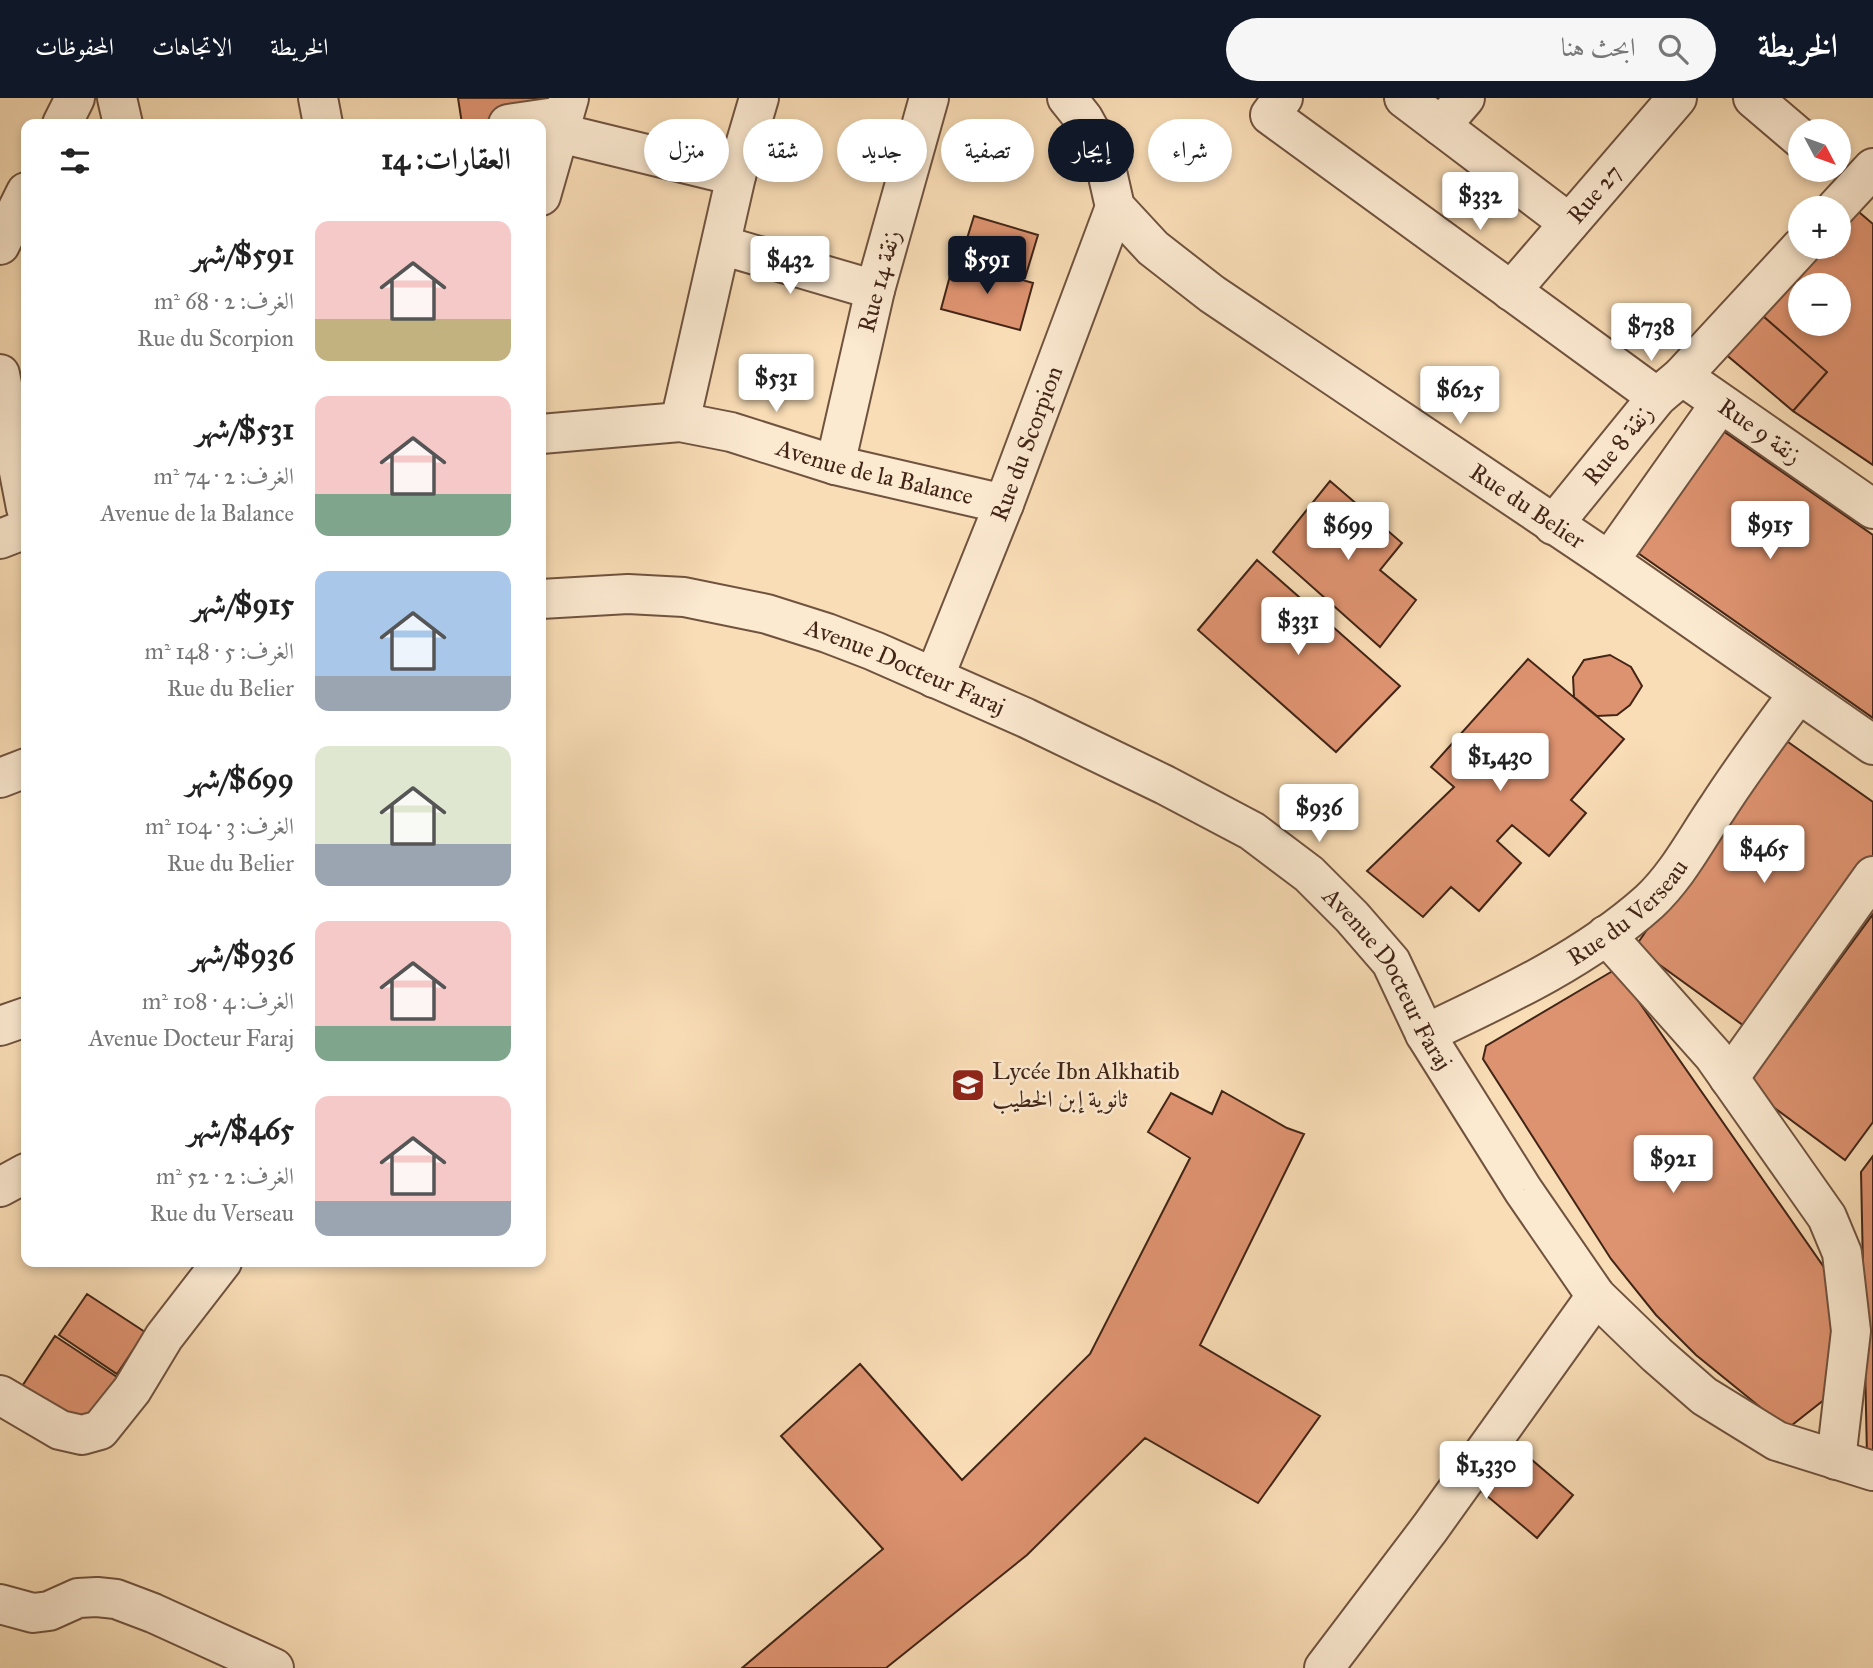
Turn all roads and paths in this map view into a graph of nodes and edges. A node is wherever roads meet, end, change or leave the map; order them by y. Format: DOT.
graph roads {
  1 [pos="75,98"];
  2 [pos="117,98"];
  3 [pos="318,98"];
  4 [pos="759,98"];
  5 [pos="929,98"];
  6 [pos="1067,98"];
  7 [pos="1283,98"];
  8 [pos="1404,98"];
  9 [pos="1677,98"];
  10 [pos="1753,98"];
  11 [pos="1453,112"];
  12 [pos="564,116"];
  13 [pos="64,119"];
  14 [pos="121,119"];
  15 [pos="322,119"];
  16 [pos="543,119"];
  17 [pos="1788,128"];
  18 [pos="736,176"];
  19 [pos="546,179"];
  20 [pos="21,202"];
  21 [pos="1115,207"];
  22 [pos="1569,223"];
  23 [pos="0,245"];
  24 [pos="721,245"];
  25 [pos="1790,259"];
  26 [pos="876,290"];
  27 [pos="1511,291"];
  28 [pos="0,374"];
  29 [pos="1669,387"];
  30 [pos="1720,404"];
  31 [pos="680,422"];
  32 [pos="546,434"];
  33 [pos="835,465"];
  34 [pos="21,482"];
  35 [pos="1004,504"];
  36 [pos="1873,509"];
  37 [pos="1553,525"];
  38 [pos="21,531"];
  39 [pos="0,539"];
  40 [pos="1609,561"];
  41 [pos="546,599"];
  42 [pos="934,678"];
  43 [pos="1798,694"];
  44 [pos="1873,746"];
  45 [pos="21,770"];
  46 [pos="0,778"];
  47 [pos="1873,876"];
  48 [pos="1606,935"];
  49 [pos="21,1019"];
  50 [pos="0,1026"];
  51 [pos="1425,1034"];
  52 [pos="1729,1078"];
  53 [pos="21,1176"];
  54 [pos="0,1187"];
  55 [pos="218,1267"];
  56 [pos="1595,1296"];
  57 [pos="0,1395"];
  58 [pos="1836,1460"];
  59 [pos="1873,1471"];
  60 [pos="0,1604"];
  61 [pos="274,1668"];
  62 [pos="1324,1668"];
  1 -- 13 [label="street"];
  2 -- 14 [label="street"];
  3 -- 15 [label="street"];
  4 -- 18 [label="street"];
  5 -- 26 [label="street, Rue 14 زنقة"];
  6 -- 21 [label="street"];
  7 -- 27 [label="street, Rue 9 زنقة"];
  8 -- 11 [label="street"];
  9 -- 22 [label="street, Rue 27"];
  10 -- 17 [label="street"];
  11 -- 22 [label="street"];
  12 -- 16 [label="street"];
  12 -- 18 [label="street"];
  12 -- 19 [label="street"];
  18 -- 24 [label="street"];
  20 -- 23 [label="street"];
  21 -- 35 [label="street, Rue du Scorpion"];
  21 -- 37 [label="street, Rue du Belier"];
  22 -- 27 [label="street, Rue 27"];
  24 -- 26 [label="street"];
  24 -- 31 [label="street"];
  25 -- 29 [label="street, Rue 8 زنقة"];
  26 -- 33 [label="street, Rue 14 زنقة"];
  27 -- 29 [label="street, Rue 9 زنقة"];
  28 -- 34 [label="street"];
  29 -- 30 [label="street, Rue 9 زنقة"];
  29 -- 37 [label="street, Rue 8 زنقة"];
  30 -- 36 [label="street, Rue 9 زنقة"];
  30 -- 40 [label="street"];
  31 -- 32 [label="street, Avenue de la Balance"];
  31 -- 33 [label="street, Avenue de la Balance"];
  33 -- 35 [label="street, Avenue de la Balance"];
  35 -- 42 [label="street, Rue du Scorpion"];
  37 -- 40 [label="street, Rue du Belier"];
  38 -- 39 [label="street"];
  40 -- 43 [label="street, Rue du Belier"];
  41 -- 42 [label="street, Avenue Docteur Faraj"];
  42 -- 51 [label="street, Avenue Docteur Faraj"];
  43 -- 44 [label="street, Rue du Belier"];
  43 -- 48 [label="street, Rue du Verseau"];
  45 -- 46 [label="street"];
  47 -- 52 [label="street"];
  48 -- 51 [label="street, Rue du Verseau"];
  48 -- 52 [label="street"];
  49 -- 50 [label="street"];
  51 -- 56 [label="street, Avenue Docteur Faraj"];
  52 -- 58 [label="street"];
  53 -- 54 [label="street"];
  55 -- 57 [label="street"];
  56 -- 58 [label="street, Avenue Docteur Faraj"];
  56 -- 62 [label="street"];
  58 -- 59 [label="street, Avenue Docteur Faraj"];
  60 -- 61 [label="street"];
}
